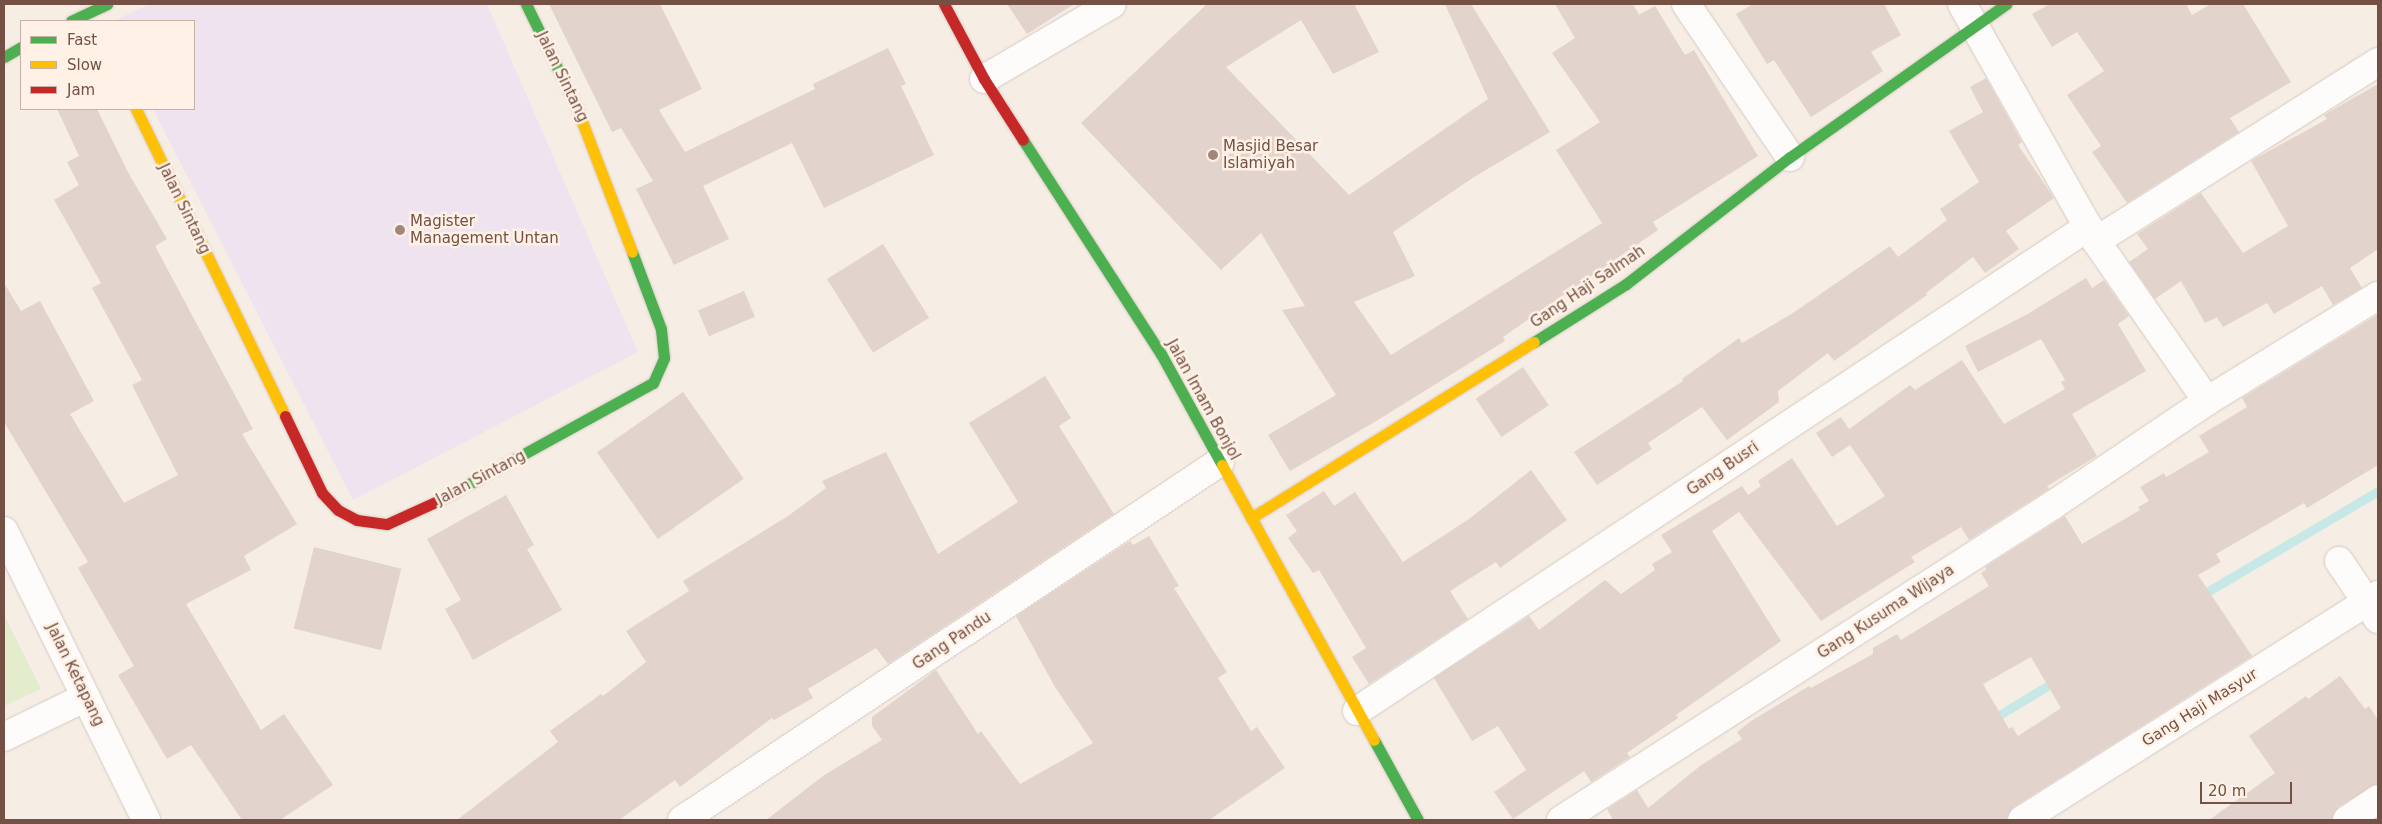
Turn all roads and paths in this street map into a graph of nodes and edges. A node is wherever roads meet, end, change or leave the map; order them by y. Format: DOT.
graph roads {
  1 [pos="526,4"];
  2 [pos="944,4"];
  3 [pos="1112,4"];
  4 [pos="1686,4"];
  5 [pos="2006,4"];
  6 [pos="1968,14"];
  7 [pos="20,49"];
  8 [pos="4,57"];
  9 [pos="2378,62"];
  10 [pos="984,79"];
  11 [pos="136,110"];
  12 [pos="1790,157"];
  13 [pos="2092,234"];
  14 [pos="2378,296"];
  15 [pos="2208,401"];
  16 [pos="1220,462"];
  17 [pos="1251,518"];
  18 [pos="4,531"];
  19 [pos="2339,560"];
  20 [pos="2375,605"];
  21 [pos="86,697"];
  22 [pos="1357,711"];
  23 [pos="4,737"];
  24 [pos="2378,798"];
  25 [pos="146,820"];
  26 [pos="682,820"];
  27 [pos="1418,820"];
  28 [pos="1562,820"];
  29 [pos="2022,820"];
  30 [pos="2347,820"];
  1 -- 11 [label="street, Jalan Sintang"];
  2 -- 10 [label="street, Jalan Imam Bonjol"];
  3 -- 10 [label="street"];
  4 -- 12 [label="street"];
  5 -- 6 [label="street, Gang Haji Salmah"];
  6 -- 12 [label="street, Gang Haji Salmah"];
  6 -- 13 [label="street"];
  7 -- 8 [label="street"];
  9 -- 13 [label="street, Gang Busri"];
  10 -- 16 [label="street, Jalan Imam Bonjol"];
  12 -- 17 [label="street, Gang Haji Salmah"];
  13 -- 15 [label="street"];
  13 -- 22 [label="street, Gang Busri"];
  14 -- 15 [label="street, Gang Kusuma Wijaya"];
  15 -- 28 [label="street, Gang Kusuma Wijaya"];
  16 -- 17 [label="street, Jalan Imam Bonjol"];
  16 -- 26 [label="street, Gang Pandu"];
  17 -- 22 [label="street, Jalan Imam Bonjol"];
  18 -- 21 [label="street, Jalan Ketapang"];
  19 -- 20 [label="street"];
  20 -- 29 [label="street, Gang Haji Masyur"];
  21 -- 23 [label="street"];
  21 -- 25 [label="street, Jalan Ketapang"];
  22 -- 27 [label="street, Jalan Imam Bonjol"];
  24 -- 30 [label="street"];
}
